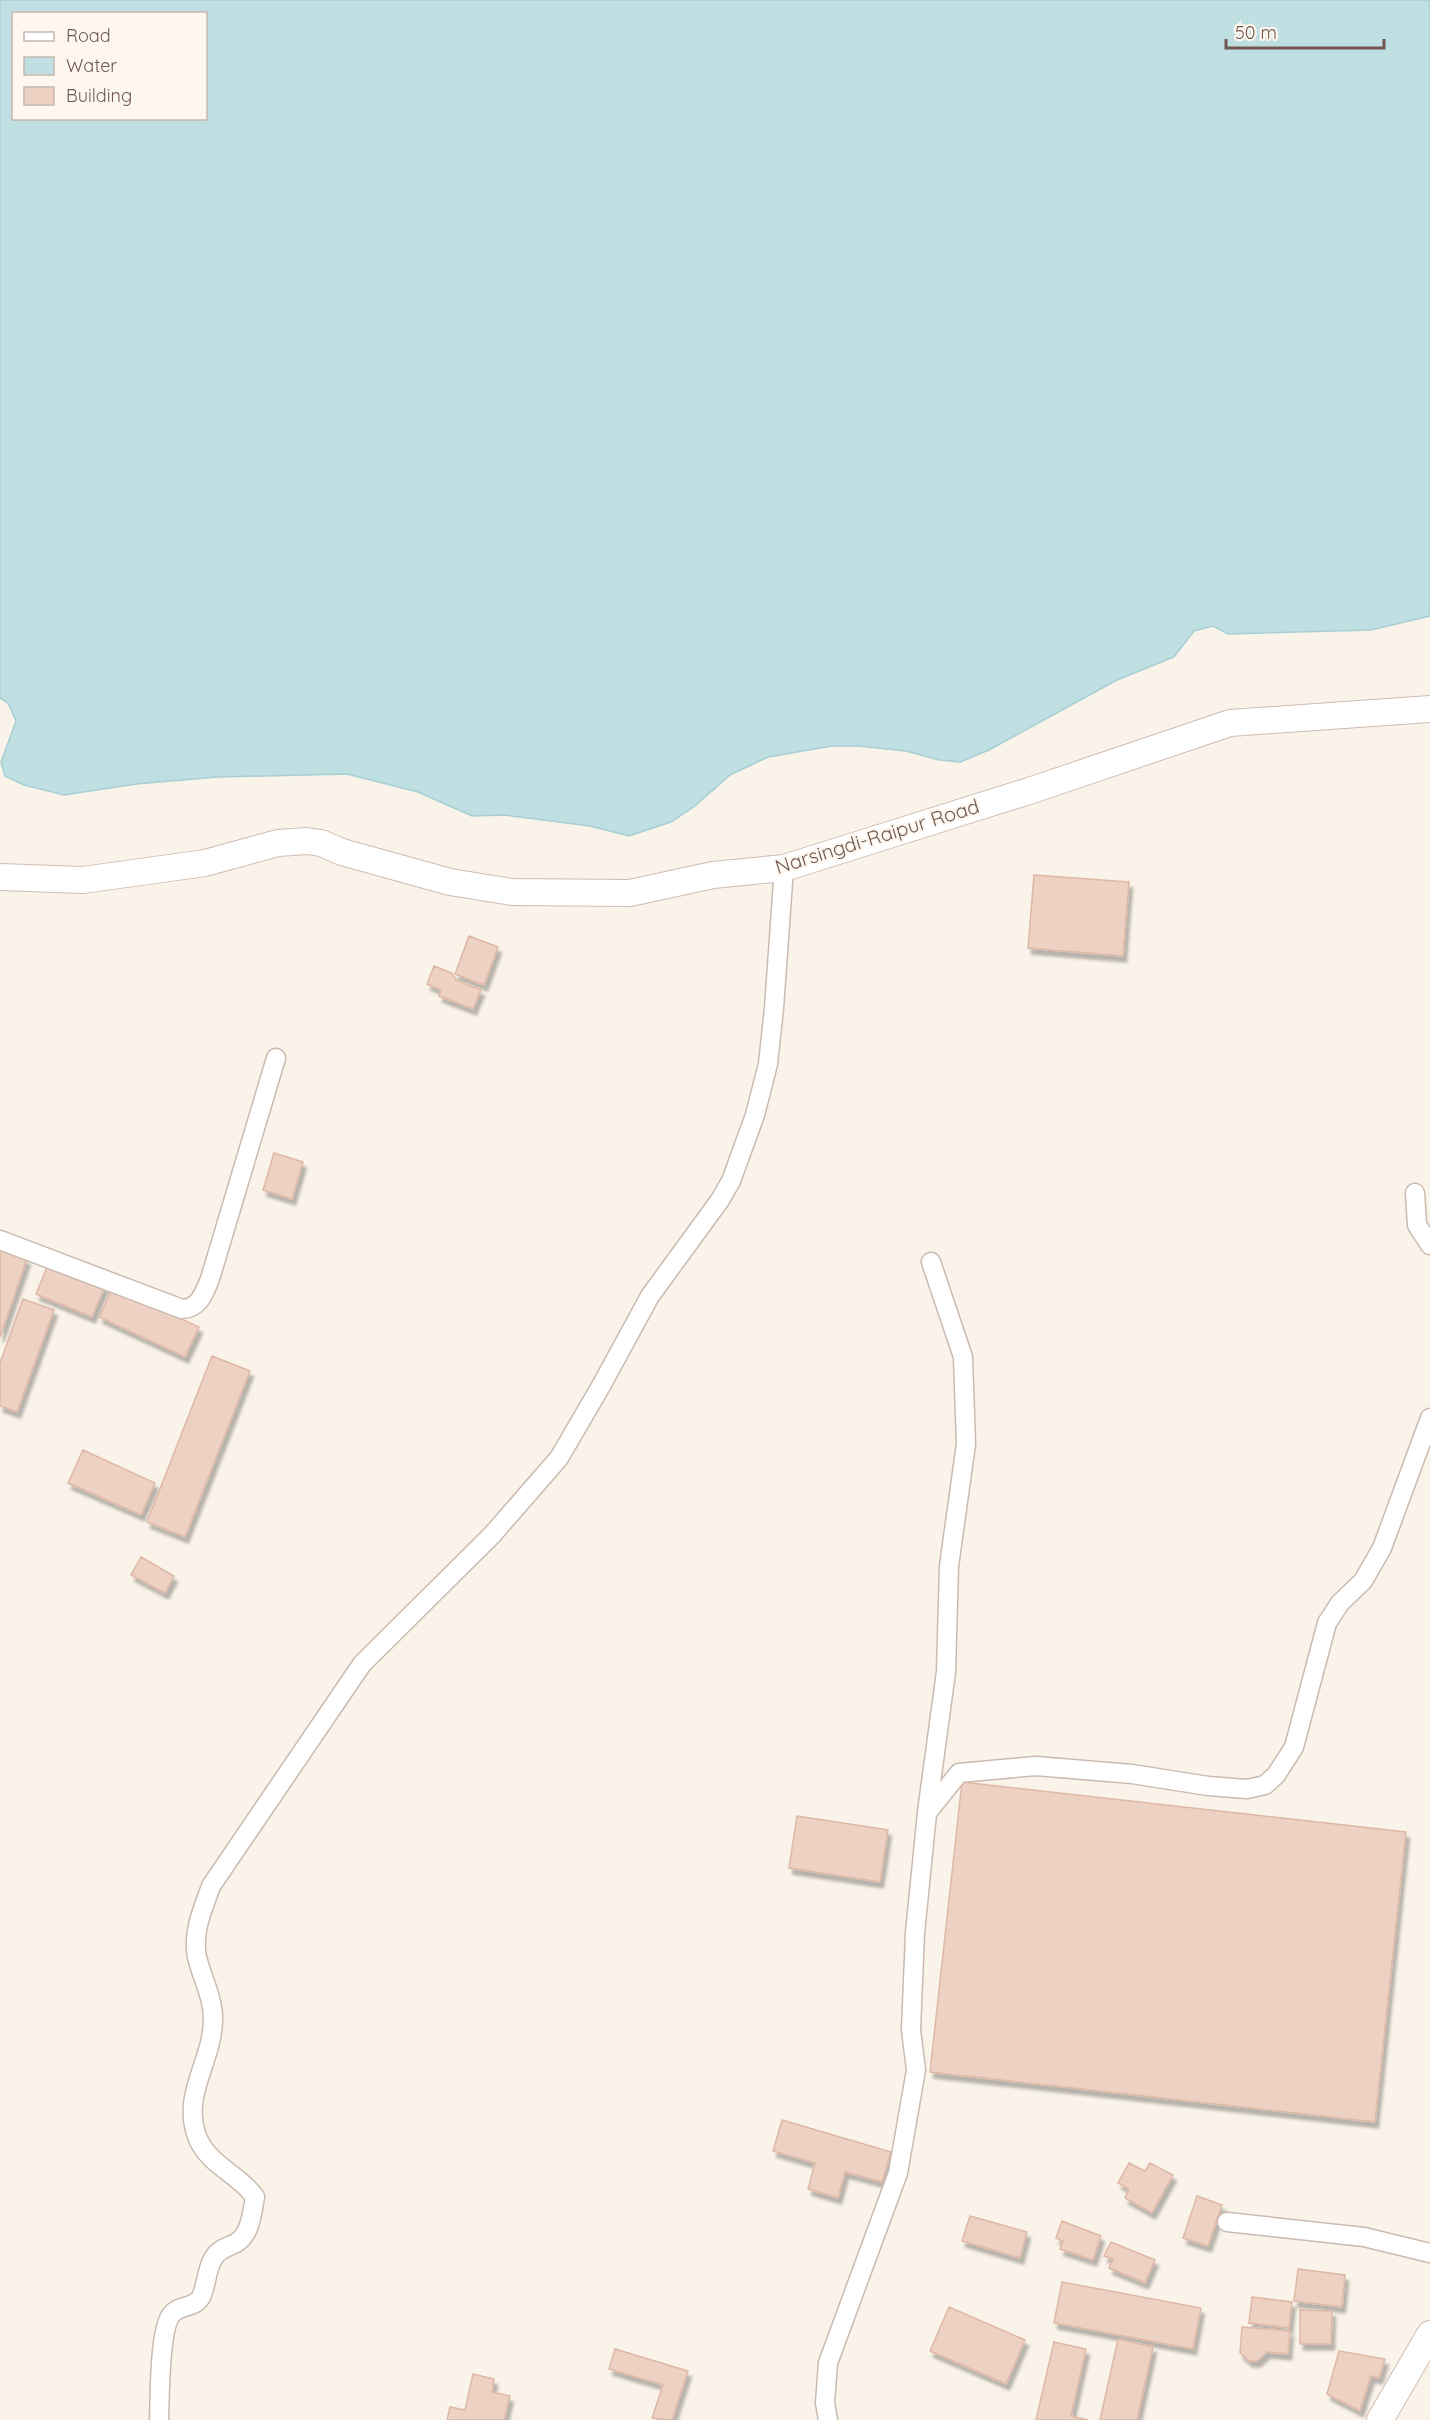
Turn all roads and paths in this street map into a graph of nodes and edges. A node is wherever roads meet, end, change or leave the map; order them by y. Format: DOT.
graph roads {
  1 [pos="1430,709"];
  2 [pos="784,868"];
  3 [pos="0,877"];
  4 [pos="276,1058"];
  5 [pos="1415,1193"];
  6 [pos="0,1240"];
  7 [pos="1430,1245"];
  8 [pos="931,1262"];
  9 [pos="1430,1418"];
  10 [pos="927,1813"];
  11 [pos="1227,2222"];
  12 [pos="1430,2253"];
  13 [pos="1430,2334"];
  14 [pos="159,2420"];
  15 [pos="828,2420"];
  16 [pos="1380,2420"];
  1 -- 2 [label="street, Narsingdi-Raipur Road"];
  2 -- 3 [label="street, Narsingdi-Raipur Road"];
  2 -- 14 [label="street"];
  4 -- 6 [label="street"];
  5 -- 7 [label="street"];
  8 -- 10 [label="street"];
  9 -- 10 [label="street"];
  10 -- 15 [label="street"];
  11 -- 12 [label="street"];
  13 -- 16 [label="street"];
}
